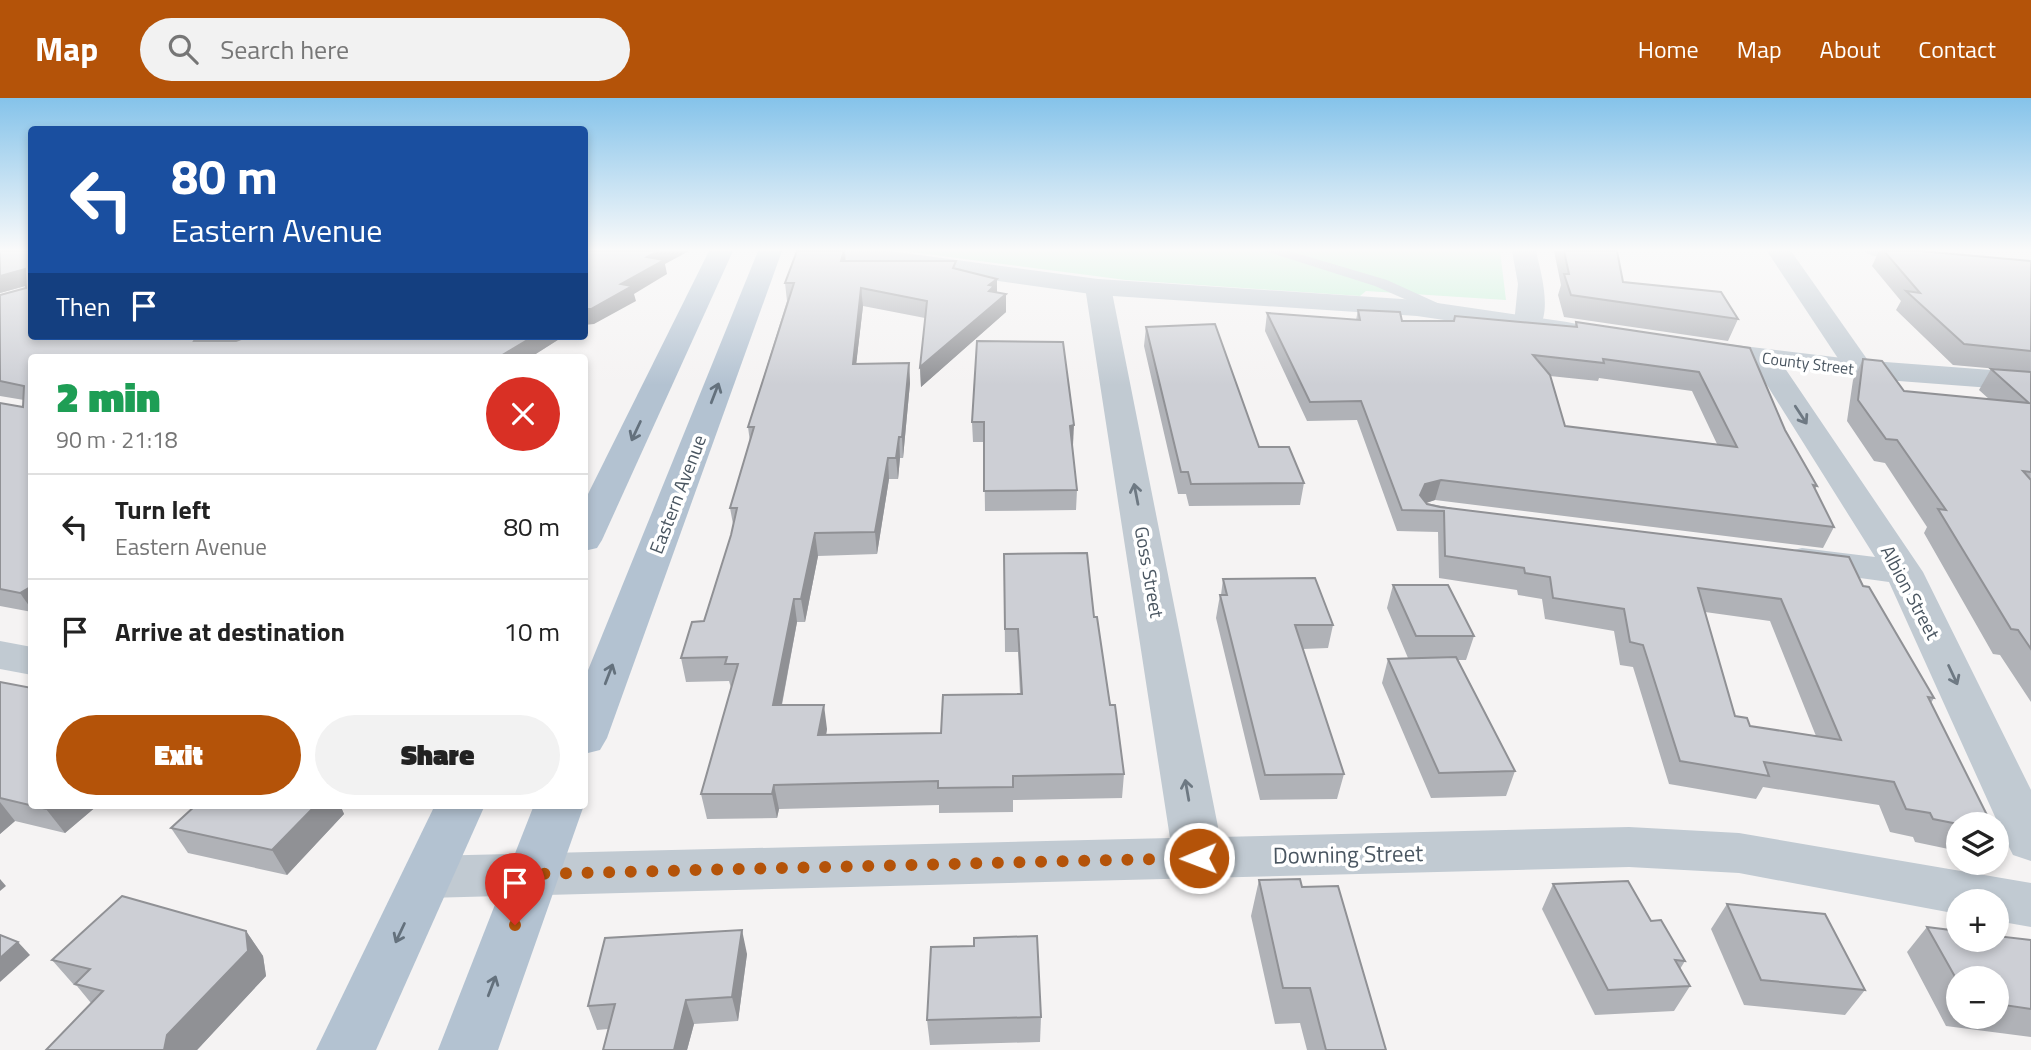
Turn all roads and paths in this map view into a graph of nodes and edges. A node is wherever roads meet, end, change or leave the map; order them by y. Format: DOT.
graph roads {
  1 [pos="700,295"];
  2 [pos="752,295"];
  3 [pos="1099,295"];
  4 [pos="1216,295"];
  5 [pos="1409,295"];
  6 [pos="1530,295"];
  7 [pos="1809,295"];
  8 [pos="1447,312"];
  9 [pos="1528,324"];
  10 [pos="1598,334"];
  11 [pos="1673,345"];
  12 [pos="1764,358"];
  13 [pos="1859,369"];
  14 [pos="2031,382"];
  15 [pos="588,532"];
  16 [pos="1766,555"];
  17 [pos="1904,572"];
  18 [pos="0,654"];
  19 [pos="28,660"];
  20 [pos="588,727"];
  21 [pos="458,809"];
  22 [pos="558,809"];
  23 [pos="2031,841"];
  24 [pos="1199,858"];
  25 [pos="534,874"];
  26 [pos="427,877"];
  27 [pos="2031,905"];
  28 [pos="346,1050"];
  29 [pos="468,1050"];
  1 -- 15 [label="main road, one-way"];
  20 -- 2 [label="main road, Eastern Avenue, one-way"];
  24 -- 3 [label="street, Goss Street, one-way"];
  4 -- 8 [label="street"];
  5 -- 8 [label="lane"];
  6 -- 9 [label="street"];
  7 -- 13 [label="street"];
  8 -- 9 [label="street"];
  9 -- 10 [label="street"];
  11 -- 12 [label="street, County Street"];
  12 -- 13 [label="street, County Street"];
  12 -- 17 [label="street, Albion Street, one-way"];
  13 -- 14 [label="street, County Street"];
  16 -- 17 [label="street"];
  17 -- 23 [label="street, Albion Street, one-way"];
  18 -- 19 [label="street"];
  21 -- 26 [label="main road"];
  22 -- 25 [label="main road"];
  24 -- 25 [label="street, Downing Street"];
  24 -- 27 [label="street, Downing Street"];
  25 -- 26 [label="street, Downing Street"];
  29 -- 25 [label="main road, one-way"];
  26 -- 28 [label="main road, one-way"];
}
